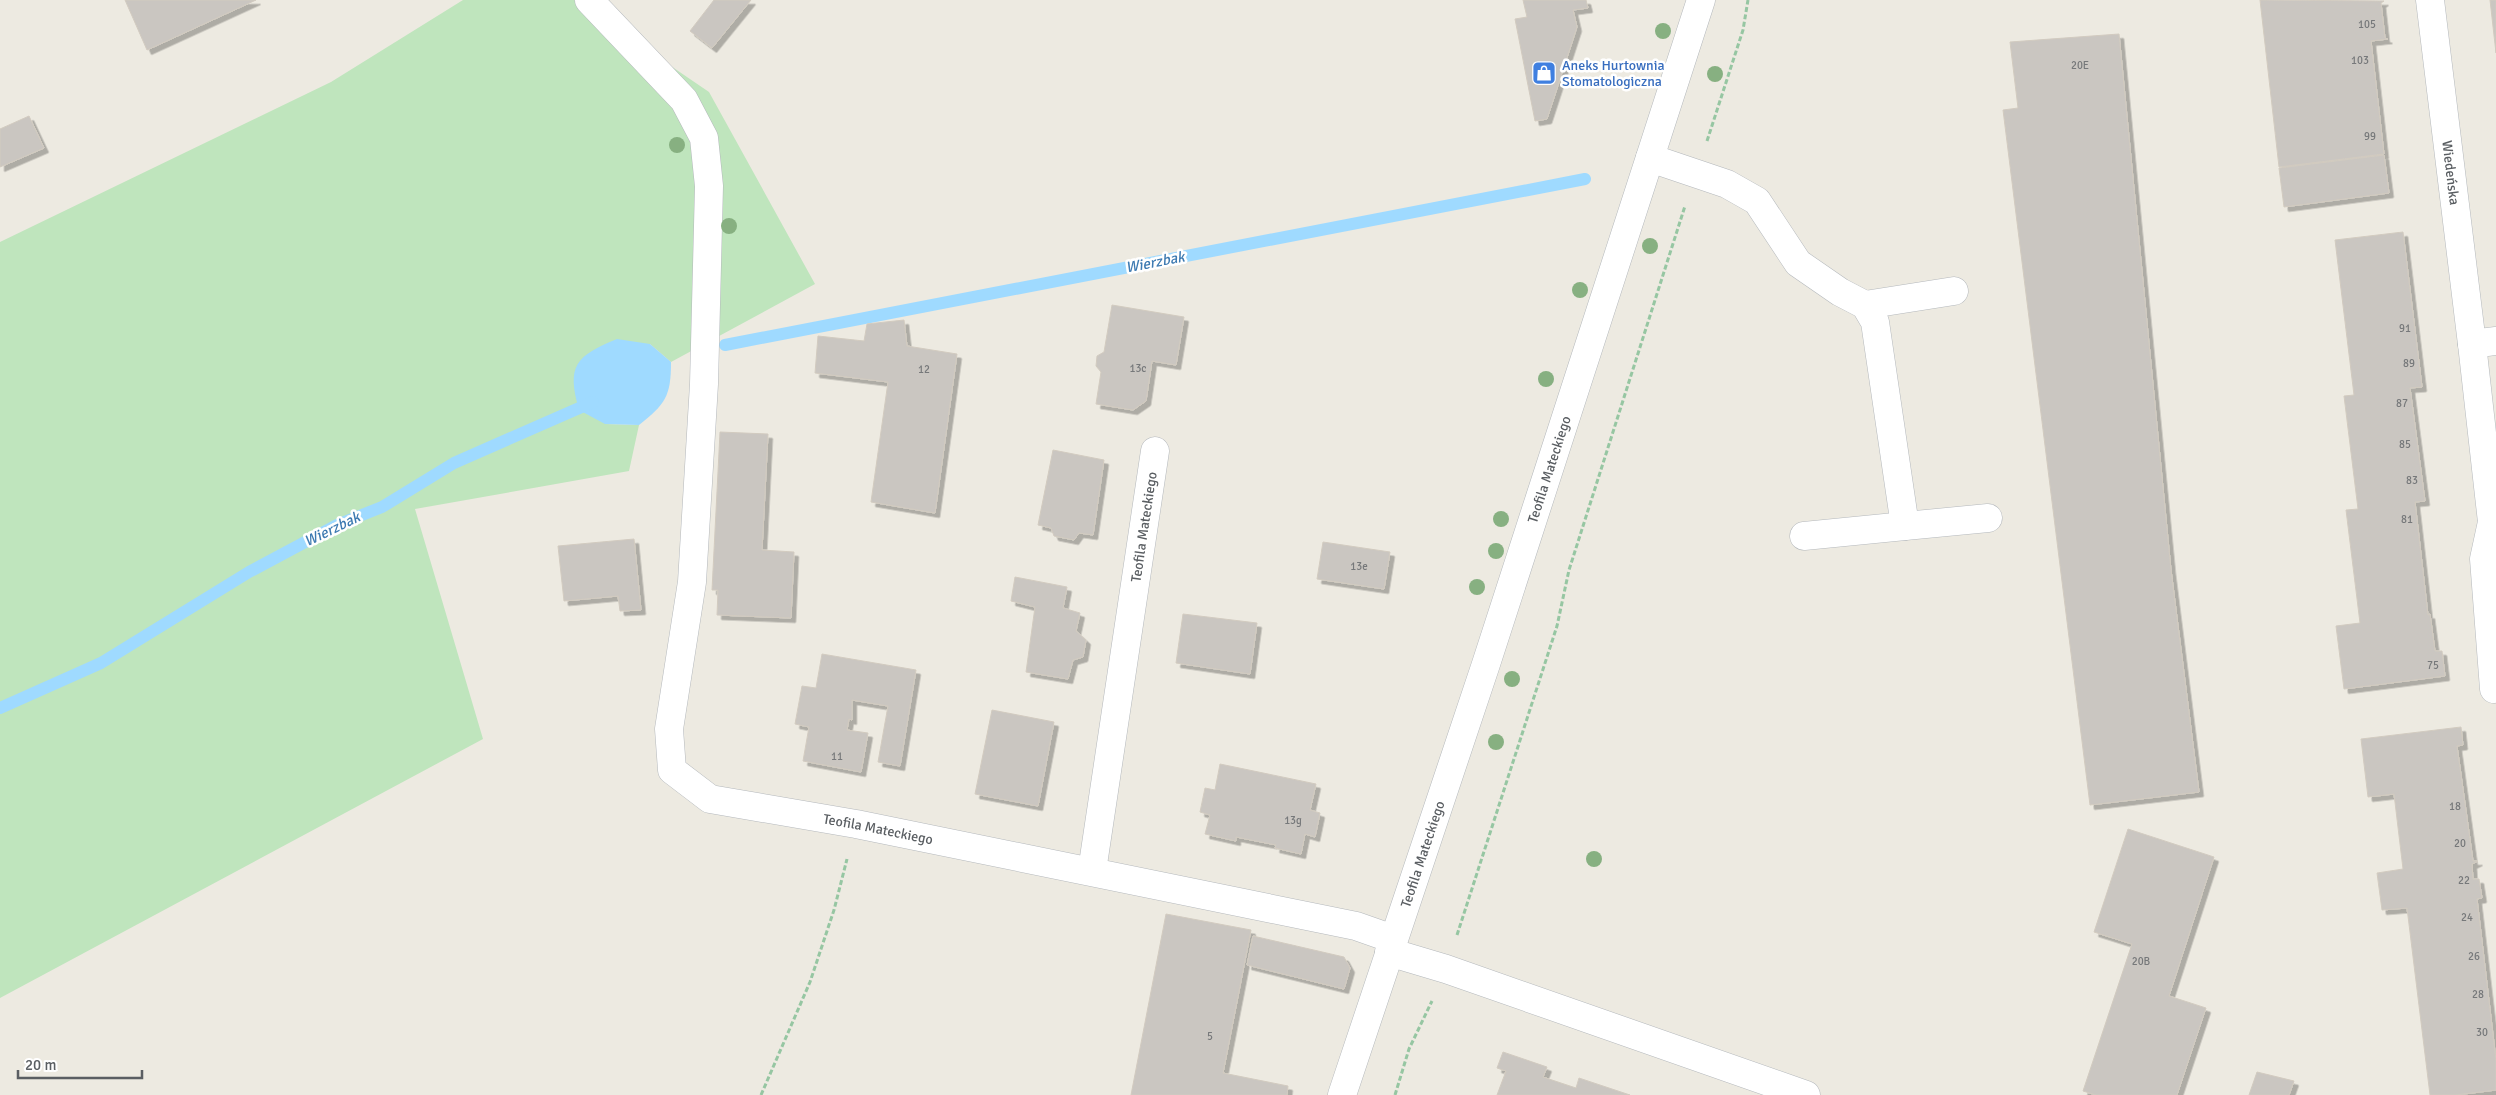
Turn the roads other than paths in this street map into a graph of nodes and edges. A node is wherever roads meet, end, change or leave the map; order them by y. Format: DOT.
graph roads {
  1 [pos="589,0"];
  2 [pos="1702,0"];
  3 [pos="2430,0"];
  4 [pos="1650,158"];
  5 [pos="1954,291"];
  6 [pos="1865,305"];
  7 [pos="2484,343"];
  8 [pos="1155,451"];
  9 [pos="1988,518"];
  10 [pos="2494,522"];
  11 [pos="1904,526"];
  12 [pos="1804,536"];
  13 [pos="2494,689"];
  14 [pos="1092,871"];
  15 [pos="1391,945"];
  16 [pos="1342,1095"];
  17 [pos="1806,1095"];
  1 -- 14 [label="street, Teofila Mateckiego"];
  2 -- 4 [label="street, Teofila Mateckiego"];
  3 -- 7 [label="street, Wiedeńska"];
  4 -- 6 [label="street"];
  4 -- 15 [label="street, Teofila Mateckiego"];
  5 -- 6 [label="street"];
  6 -- 11 [label="street"];
  7 -- 10 [label="street, Wiedeńska"];
  8 -- 14 [label="street, Teofila Mateckiego"];
  9 -- 11 [label="street"];
  10 -- 13 [label="street, Wiedeńska"];
  11 -- 12 [label="street"];
  14 -- 15 [label="street, Teofila Mateckiego"];
  15 -- 16 [label="street, Teofila Mateckiego"];
  15 -- 17 [label="street"];
}
